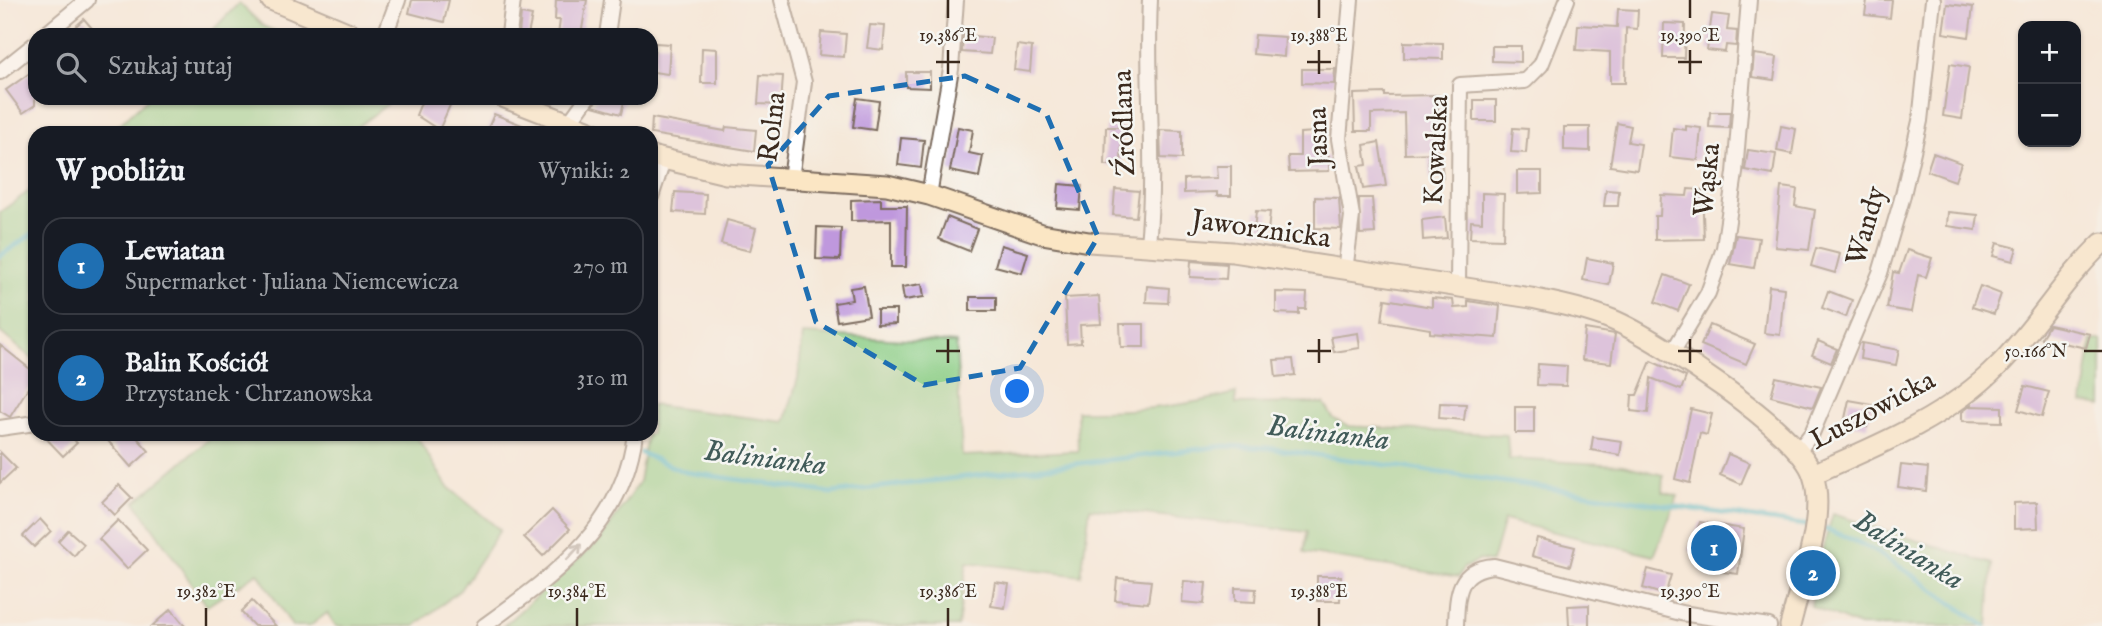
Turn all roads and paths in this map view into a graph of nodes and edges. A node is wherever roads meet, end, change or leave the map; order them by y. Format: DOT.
graph roads {
  1 [pos="87,0"];
  2 [pos="271,0"];
  3 [pos="398,0"];
  4 [pos="513,0"];
  5 [pos="612,0"];
  6 [pos="782,0"];
  7 [pos="956,0"];
  8 [pos="1150,0"];
  9 [pos="1351,0"];
  10 [pos="1567,0"];
  11 [pos="1749,0"];
  12 [pos="1933,0"];
  13 [pos="54,28"];
  14 [pos="337,28"];
  15 [pos="388,28"];
  16 [pos="510,28"];
  17 [pos="608,28"];
  18 [pos="28,50"];
  19 [pos="0,72"];
  20 [pos="523,105"];
  21 [pos="582,105"];
  22 [pos="569,123"];
  23 [pos="577,126"];
  24 [pos="658,158"];
  25 [pos="792,179"];
  26 [pos="929,195"];
  27 [pos="2102,243"];
  28 [pos="1148,244"];
  29 [pos="1345,271"];
  30 [pos="1458,286"];
  31 [pos="1672,354"];
  32 [pos="28,423"];
  33 [pos="0,428"];
  34 [pos="634,444"];
  35 [pos="1799,450"];
  36 [pos="1813,474"];
  37 [pos="484,626"];
  38 [pos="1456,626"];
  39 [pos="1769,626"];
  40 [pos="1790,626"];
  1 -- 13 [label="street"];
  2 -- 14 [label="street"];
  3 -- 15 [label="street"];
  4 -- 16 [label="street"];
  5 -- 17 [label="street"];
  6 -- 25 [label="street, Rolna"];
  7 -- 26 [label="street"];
  8 -- 28 [label="street, Źródlana"];
  9 -- 29 [label="street, Jasna"];
  10 -- 30 [label="street, Kowalska"];
  11 -- 31 [label="street, Wąska"];
  12 -- 35 [label="street, Wandy"];
  18 -- 19 [label="street"];
  20 -- 22 [label="street"];
  21 -- 22 [label="street"];
  22 -- 23 [label="street"];
  24 -- 25 [label="street, Jaworznicka"];
  25 -- 26 [label="street, Jaworznicka"];
  26 -- 28 [label="street, Jaworznicka"];
  27 -- 36 [label="street, Luszowicka"];
  28 -- 29 [label="street, Jaworznicka"];
  29 -- 30 [label="street, Jaworznicka"];
  30 -- 31 [label="street, Jaworznicka"];
  31 -- 35 [label="street, Jaworznicka"];
  32 -- 33 [label="street"];
  37 -- 34 [label="street, one-way"];
  35 -- 36 [label="street, Jaworznicka"];
  36 -- 40 [label="street"];
  38 -- 39 [label="street"];
}
